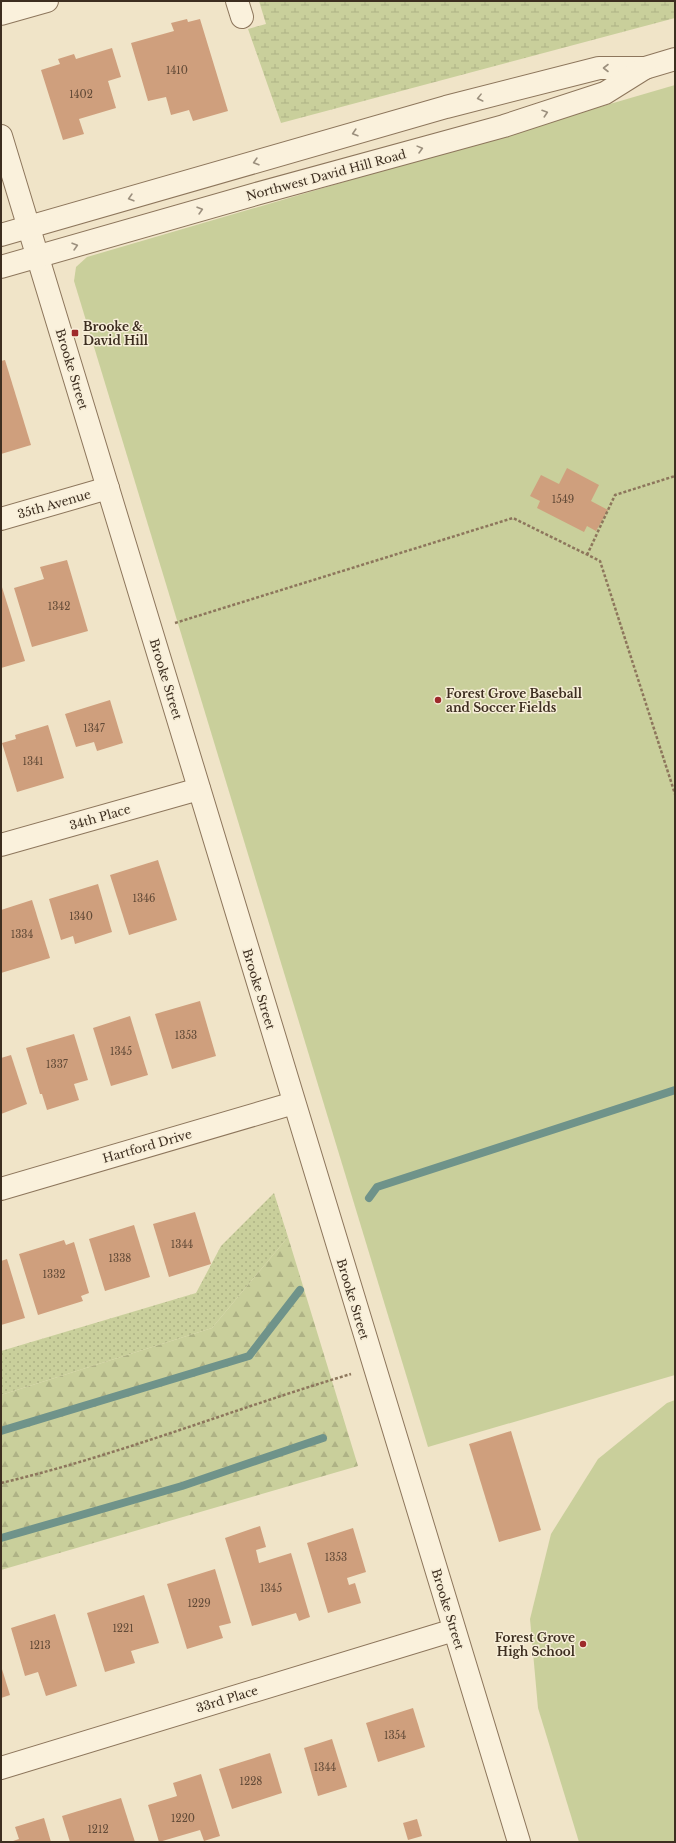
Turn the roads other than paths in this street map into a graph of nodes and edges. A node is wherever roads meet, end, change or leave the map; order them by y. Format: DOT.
graph roads {
  1 [pos="47,1"];
  2 [pos="1,14"];
  3 [pos="675,59"];
  4 [pos="645,68"];
  5 [pos="1,136"];
  6 [pos="28,226"];
  7 [pos="1,235"];
  8 [pos="38,257"];
  9 [pos="1,267"];
  10 [pos="108,488"];
  11 [pos="1,519"];
  12 [pos="199,789"];
  13 [pos="1,845"];
  14 [pos="294,1103"];
  15 [pos="1,1189"];
  16 [pos="454,1630"];
  17 [pos="1,1768"];
  18 [pos="519,1842"];
  1 -- 2 [label="street"];
  3 -- 4 [label="street, Northwest David Hill Road"];
  4 -- 6 [label="street, Northwest David Hill Road, one-way"];
  8 -- 4 [label="street, Northwest David Hill Road, one-way"];
  5 -- 6 [label="street, Brooke Street"];
  6 -- 7 [label="street, Northwest David Hill Road"];
  6 -- 8 [label="street, Brooke Street"];
  8 -- 9 [label="street, Northwest David Hill Road"];
  8 -- 10 [label="street, Brooke Street"];
  10 -- 11 [label="street, 35th Avenue"];
  10 -- 12 [label="street, Brooke Street"];
  12 -- 13 [label="street, 34th Place"];
  12 -- 14 [label="street, Brooke Street"];
  14 -- 15 [label="street, Hartford Drive"];
  14 -- 16 [label="street, Brooke Street"];
  16 -- 17 [label="street, 33rd Place"];
  16 -- 18 [label="street, Brooke Street"];
}
